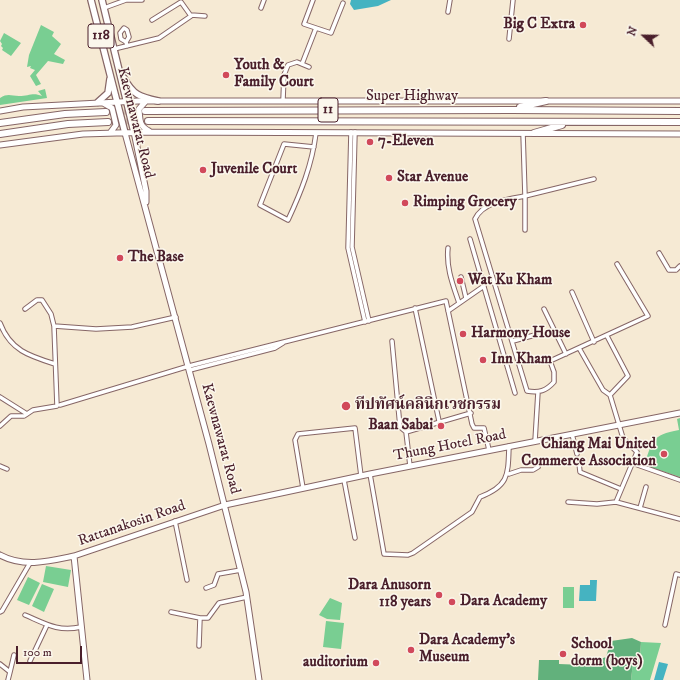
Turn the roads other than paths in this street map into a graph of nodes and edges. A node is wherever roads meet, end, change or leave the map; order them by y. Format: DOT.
graph roads {
  1 [pos="92,0"];
  2 [pos="102,0"];
  3 [pos="142,0"];
  4 [pos="264,0"];
  5 [pos="313,0"];
  6 [pos="450,0"];
  7 [pos="514,0"];
  8 [pos="343,2"];
  9 [pos="104,8"];
  10 [pos="261,8"];
  11 [pos="448,12"];
  12 [pos="191,15"];
  13 [pos="205,16"];
  14 [pos="152,20"];
  15 [pos="316,28"];
  16 [pos="508,39"];
  17 [pos="114,49"];
  18 [pos="302,64"];
  19 [pos="309,67"];
  20 [pos="120,69"];
  21 [pos="111,73"];
  22 [pos="679,99"];
  23 [pos="283,100"];
  24 [pos="128,101"];
  25 [pos="146,101"];
  26 [pos="158,101"];
  27 [pos="546,101"];
  28 [pos="100,102"];
  29 [pos="118,102"];
  30 [pos="511,110"];
  31 [pos="0,111"];
  32 [pos="145,111"];
  33 [pos="106,112"];
  34 [pos="680,112"];
  35 [pos="148,121"];
  36 [pos="108,122"];
  37 [pos="570,122"];
  38 [pos="680,122"];
  39 [pos="0,123"];
  40 [pos="134,132"];
  41 [pos="150,132"];
  42 [pos="353,132"];
  43 [pos="110,133"];
  44 [pos="125,133"];
  45 [pos="316,133"];
  46 [pos="523,133"];
  47 [pos="534,133"];
  48 [pos="0,134"];
  49 [pos="680,134"];
  50 [pos="0,145"];
  51 [pos="314,147"];
  52 [pos="594,179"];
  53 [pos="525,196"];
  54 [pos="146,206"];
  55 [pos="525,230"];
  56 [pos="470,238"];
  57 [pos="448,248"];
  58 [pos="660,253"];
  59 [pos="617,264"];
  60 [pos="680,266"];
  61 [pos="461,277"];
  62 [pos="484,286"];
  63 [pos="572,292"];
  64 [pos="466,298"];
  65 [pos="459,303"];
  66 [pos="415,308"];
  67 [pos="544,308"];
  68 [pos="25,309"];
  69 [pos="448,311"];
  70 [pos="176,317"];
  71 [pos="367,321"];
  72 [pos="0,323"];
  73 [pos="54,326"];
  74 [pos="535,335"];
  75 [pos="607,336"];
  76 [pos="392,341"];
  77 [pos="513,341"];
  78 [pos="594,342"];
  79 [pos="579,348"];
  80 [pos="566,354"];
  81 [pos="55,364"];
  82 [pos="189,368"];
  83 [pos="538,392"];
  84 [pos="515,393"];
  85 [pos="610,395"];
  86 [pos="0,397"];
  87 [pos="60,405"];
  88 [pos="470,413"];
  89 [pos="680,413"];
  90 [pos="27,414"];
  91 [pos="439,421"];
  92 [pos="619,424"];
  93 [pos="0,426"];
  94 [pos="406,432"];
  95 [pos="572,434"];
  96 [pos="535,441"];
  97 [pos="509,446"];
  98 [pos="489,450"];
  99 [pos="577,454"];
  100 [pos="579,463"];
  101 [pos="632,463"];
  102 [pos="0,466"];
  103 [pos="410,466"];
  104 [pos="538,467"];
  105 [pos="7,469"];
  106 [pos="370,474"];
  107 [pos="508,474"];
  108 [pos="361,476"];
  109 [pos="344,480"];
  110 [pos="680,480"];
  111 [pos="646,487"];
  112 [pos="303,488"];
  113 [pos="621,489"];
  114 [pos="568,502"];
  115 [pos="616,502"];
  116 [pos="225,505"];
  117 [pos="640,508"];
  118 [pos="680,519"];
  119 [pos="175,521"];
  120 [pos="355,538"];
  121 [pos="0,555"];
  122 [pos="74,556"];
  123 [pos="58,560"];
  124 [pos="30,563"];
  125 [pos="75,566"];
  126 [pos="241,570"];
  127 [pos="680,575"];
  128 [pos="187,580"];
  129 [pos="206,588"];
  130 [pos="247,597"];
  131 [pos="0,612"];
  132 [pos="171,612"];
  133 [pos="25,615"];
  134 [pos="200,618"];
  135 [pos="47,625"];
  136 [pos="665,625"];
  137 [pos="81,627"];
  138 [pos="199,646"];
  139 [pos="14,655"];
  140 [pos="30,661"];
  141 [pos="0,664"];
  142 [pos="10,672"];
  143 [pos="8,680"];
  144 [pos="87,680"];
  145 [pos="259,680"];
  1 -- 21 [label="main road, Kaewnawarat Road / 118"];
  2 -- 9 [label="main road, Kaewnawarat Road / 118"];
  3 -- 9 [label="street"];
  4 -- 10 [label="street"];
  5 -- 15 [label="street"];
  6 -- 11 [label="street"];
  7 -- 16 [label="street"];
  8 -- 15 [label="street"];
  9 -- 17 [label="main road, Kaewnawarat Road / 118"];
  12 -- 13 [label="street"];
  12 -- 14 [label="street"];
  12 -- 17 [label="street"];
  15 -- 18 [label="street"];
  17 -- 20 [label="main road, Kaewnawarat Road / 118"];
  18 -- 19 [label="street"];
  18 -- 23 [label="street"];
  20 -- 24 [label="main road, Kaewnawarat Road / 118"];
  20 -- 26 [label="main road"];
  21 -- 28 [label="main road"];
  21 -- 29 [label="main road, Kaewnawarat Road / 118"];
  22 -- 27 [label="street"];
  23 -- 26 [label="street"];
  23 -- 27 [label="street"];
  24 -- 25 [label="street"];
  24 -- 29 [label="street"];
  24 -- 40 [label="main road, Kaewnawarat Road / 118"];
  25 -- 26 [label="street"];
  25 -- 41 [label="street"];
  27 -- 30 [label="highway"];
  28 -- 29 [label="street"];
  28 -- 31 [label="street"];
  28 -- 43 [label="street"];
  29 -- 44 [label="main road, Kaewnawarat Road / 118"];
  30 -- 32 [label="highway, Super Highway / 11"];
  30 -- 34 [label="highway, Super Highway / 11"];
  33 -- 39 [label="highway"];
  35 -- 37 [label="highway, Super Highway / 11"];
  36 -- 48 [label="highway"];
  37 -- 38 [label="highway, Super Highway / 11"];
  37 -- 47 [label="highway"];
  40 -- 41 [label="street"];
  40 -- 44 [label="street"];
  40 -- 54 [label="street, Kaewnawarat Road"];
  41 -- 45 [label="street"];
  42 -- 45 [label="street"];
  42 -- 46 [label="street"];
  42 -- 71 [label="street"];
  43 -- 44 [label="street"];
  43 -- 50 [label="street"];
  44 -- 54 [label="street, Kaewnawarat Road"];
  45 -- 51 [label="street"];
  46 -- 47 [label="street"];
  46 -- 53 [label="street"];
  47 -- 49 [label="street"];
  51 -- 51 [label="street"];
  52 -- 53 [label="street"];
  53 -- 55 [label="street"];
  53 -- 77 [label="street"];
  54 -- 70 [label="street, Kaewnawarat Road"];
  56 -- 62 [label="street"];
  57 -- 65 [label="street"];
  58 -- 60 [label="street"];
  59 -- 75 [label="street"];
  61 -- 64 [label="street"];
  62 -- 64 [label="street"];
  62 -- 84 [label="street"];
  63 -- 78 [label="street"];
  64 -- 65 [label="street"];
  65 -- 69 [label="street"];
  66 -- 69 [label="street"];
  66 -- 71 [label="street"];
  66 -- 91 [label="street"];
  67 -- 80 [label="street"];
  68 -- 73 [label="street"];
  69 -- 88 [label="street"];
  70 -- 73 [label="street"];
  70 -- 82 [label="street, Kaewnawarat Road"];
  71 -- 82 [label="street"];
  72 -- 81 [label="street"];
  73 -- 81 [label="street"];
  74 -- 77 [label="street"];
  75 -- 78 [label="street"];
  75 -- 85 [label="street"];
  76 -- 94 [label="street"];
  77 -- 83 [label="street"];
  78 -- 79 [label="street"];
  79 -- 80 [label="street"];
  79 -- 85 [label="street"];
  80 -- 83 [label="street"];
  81 -- 90 [label="street"];
  82 -- 87 [label="street"];
  82 -- 116 [label="street, Kaewnawarat Road"];
  83 -- 96 [label="street"];
  85 -- 92 [label="street"];
  86 -- 90 [label="street"];
  88 -- 91 [label="street"];
  88 -- 98 [label="street"];
  89 -- 92 [label="street, Thung Hotel Road"];
  90 -- 93 [label="street"];
  91 -- 94 [label="street"];
  92 -- 95 [label="street, Thung Hotel Road"];
  92 -- 101 [label="street"];
  94 -- 103 [label="street"];
  95 -- 96 [label="street, Thung Hotel Road"];
  95 -- 99 [label="street"];
  96 -- 97 [label="street, Thung Hotel Road"];
  97 -- 98 [label="street, Thung Hotel Road"];
  97 -- 107 [label="street"];
  98 -- 103 [label="street, Thung Hotel Road"];
  100 -- 113 [label="street"];
  101 -- 110 [label="street"];
  101 -- 113 [label="street"];
  102 -- 105 [label="street"];
  103 -- 106 [label="street, Thung Hotel Road"];
  104 -- 107 [label="street"];
  106 -- 107 [label="street"];
  106 -- 108 [label="street, Thung Hotel Road"];
  108 -- 109 [label="street, Thung Hotel Road"];
  108 -- 112 [label="street"];
  109 -- 112 [label="street, Thung Hotel Road"];
  109 -- 120 [label="street"];
  111 -- 117 [label="street"];
  112 -- 116 [label="street, Thung Hotel Road"];
  113 -- 115 [label="street"];
  114 -- 115 [label="street"];
  115 -- 117 [label="street"];
  116 -- 119 [label="street, Rattanakosin Road"];
  116 -- 126 [label="street, Kaewnawarat Road"];
  117 -- 118 [label="street"];
  119 -- 122 [label="street, Rattanakosin Road"];
  119 -- 128 [label="street"];
  121 -- 124 [label="street"];
  122 -- 123 [label="street"];
  122 -- 125 [label="street, Rattanakosin Road"];
  123 -- 124 [label="street"];
  123 -- 125 [label="street"];
  124 -- 131 [label="street"];
  125 -- 137 [label="street, Rattanakosin Road"];
  126 -- 129 [label="street"];
  126 -- 130 [label="street, Kaewnawarat Road"];
  127 -- 136 [label="street"];
  130 -- 134 [label="street"];
  130 -- 145 [label="street, Kaewnawarat Road"];
  132 -- 134 [label="street"];
  133 -- 135 [label="street"];
  134 -- 138 [label="street"];
  135 -- 137 [label="street"];
  135 -- 140 [label="street"];
  137 -- 144 [label="street, Rattanakosin Road"];
  139 -- 142 [label="street"];
  141 -- 142 [label="street"];
  142 -- 143 [label="street"];
}
